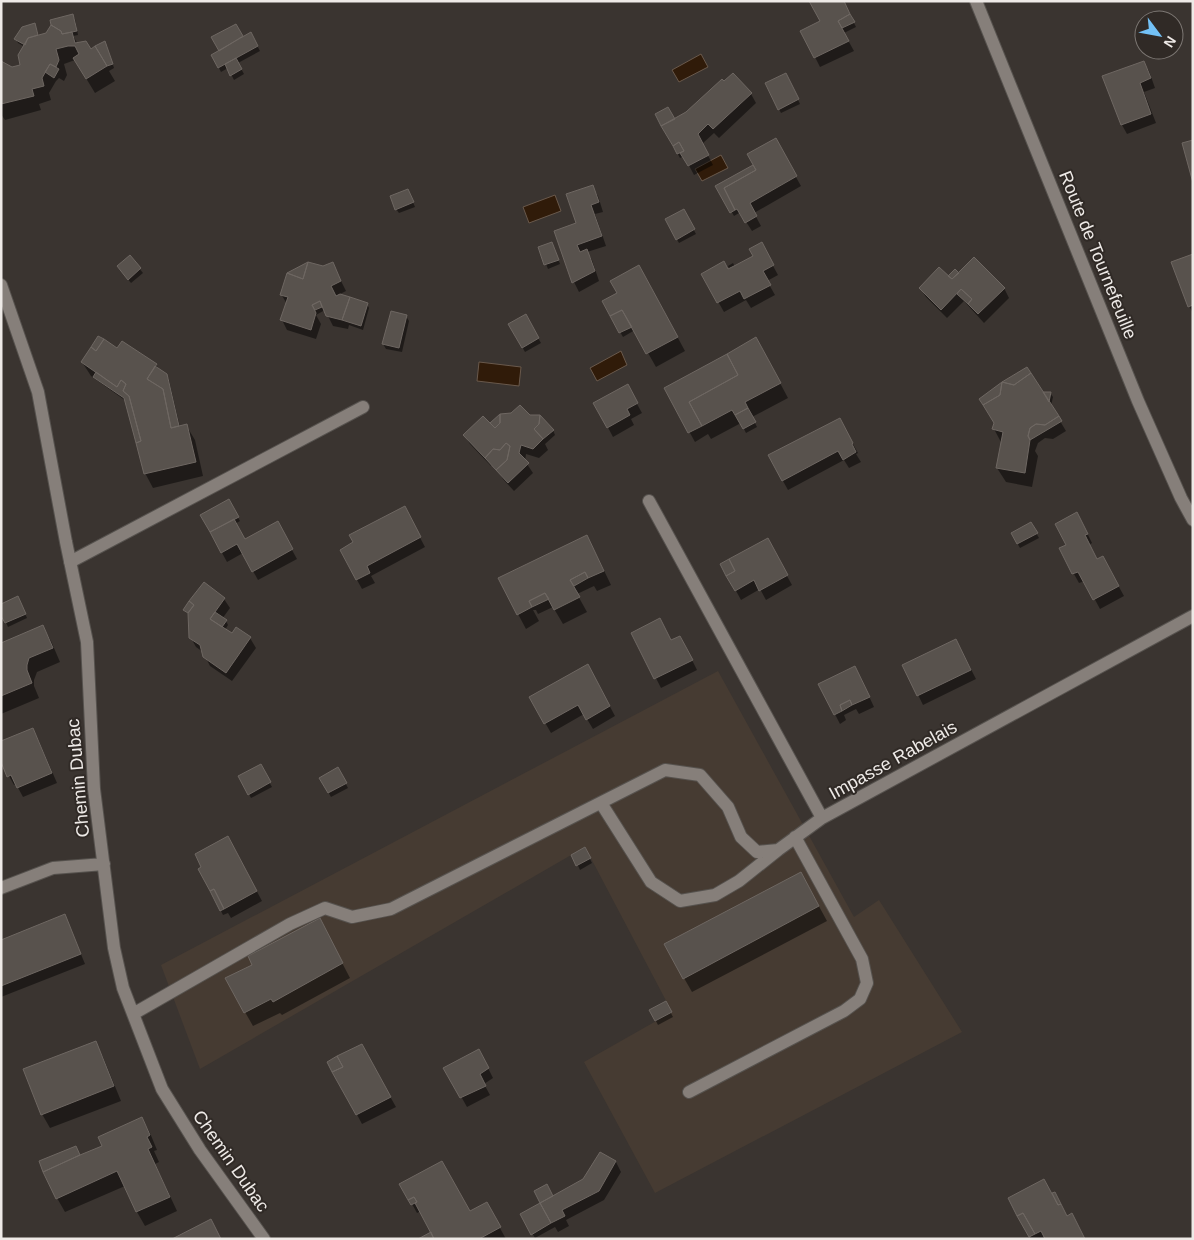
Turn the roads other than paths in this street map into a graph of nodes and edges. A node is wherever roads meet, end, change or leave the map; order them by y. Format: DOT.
graph roads {
  1 [pos="976,1"];
  2 [pos="1,285"];
  3 [pos="363,408"];
  4 [pos="649,501"];
  5 [pos="1193,520"];
  6 [pos="70,562"];
  7 [pos="1193,616"];
  8 [pos="601,803"];
  9 [pos="822,818"];
  10 [pos="795,837"];
  11 [pos="778,850"];
  12 [pos="104,864"];
  13 [pos="1,888"];
  14 [pos="133,1014"];
  15 [pos="689,1092"];
  16 [pos="264,1239"];
  1 -- 5 [label="street, Route de Tournefeuille"];
  2 -- 6 [label="street, Chemin Dubac"];
  3 -- 6 [label="street"];
  4 -- 9 [label="street, Impasse Rabelais"];
  6 -- 12 [label="street, Chemin Dubac"];
  7 -- 9 [label="street, Impasse Rabelais"];
  8 -- 11 [label="street"];
  8 -- 11 [label="street"];
  8 -- 14 [label="street"];
  9 -- 10 [label="street"];
  10 -- 11 [label="street"];
  10 -- 15 [label="street"];
  12 -- 13 [label="street"];
  12 -- 14 [label="street, Chemin Dubac"];
  14 -- 16 [label="street, Chemin Dubac"];
}
